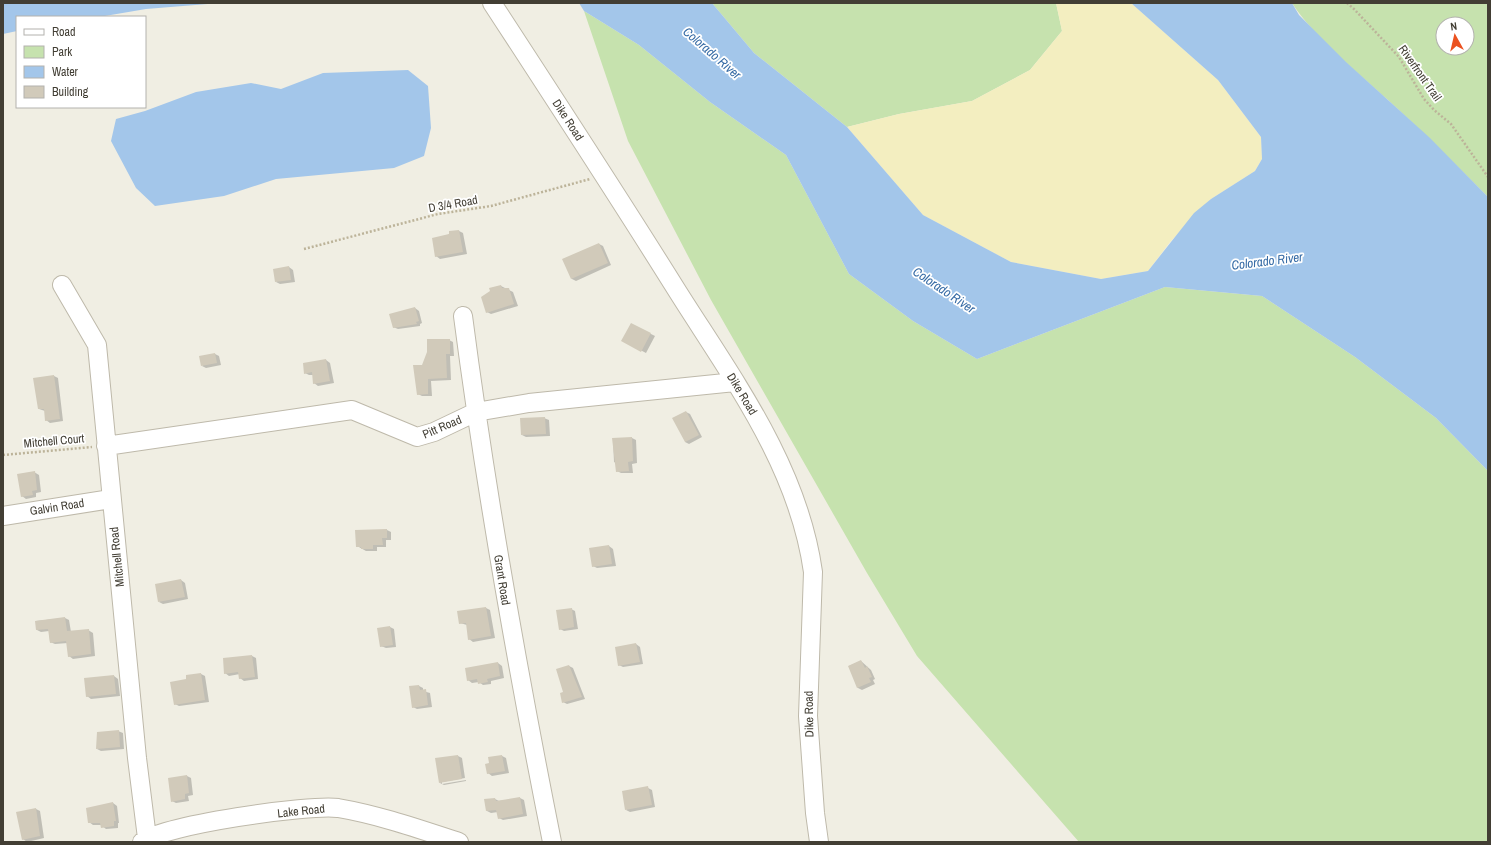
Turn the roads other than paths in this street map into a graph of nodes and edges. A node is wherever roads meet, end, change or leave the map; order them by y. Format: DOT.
graph roads {
  1 [pos="492,3"];
  2 [pos="62,285"];
  3 [pos="463,316"];
  4 [pos="735,382"];
  5 [pos="476,412"];
  6 [pos="106,446"];
  7 [pos="111,499"];
  8 [pos="3,516"];
  9 [pos="145,840"];
  10 [pos="458,842"];
  11 [pos="552,842"];
  12 [pos="819,842"];
  1 -- 4 [label="street, Dike Road"];
  2 -- 6 [label="street, Mitchell Road"];
  3 -- 5 [label="street, Grant Road"];
  4 -- 5 [label="street, Pitt Road"];
  4 -- 12 [label="street, Dike Road"];
  5 -- 6 [label="street, Pitt Road"];
  5 -- 11 [label="street, Grant Road"];
  6 -- 7 [label="street, Mitchell Road"];
  7 -- 8 [label="street, Galvin Road"];
  7 -- 9 [label="street, Mitchell Road"];
  9 -- 10 [label="street, Lake Road"];
}
